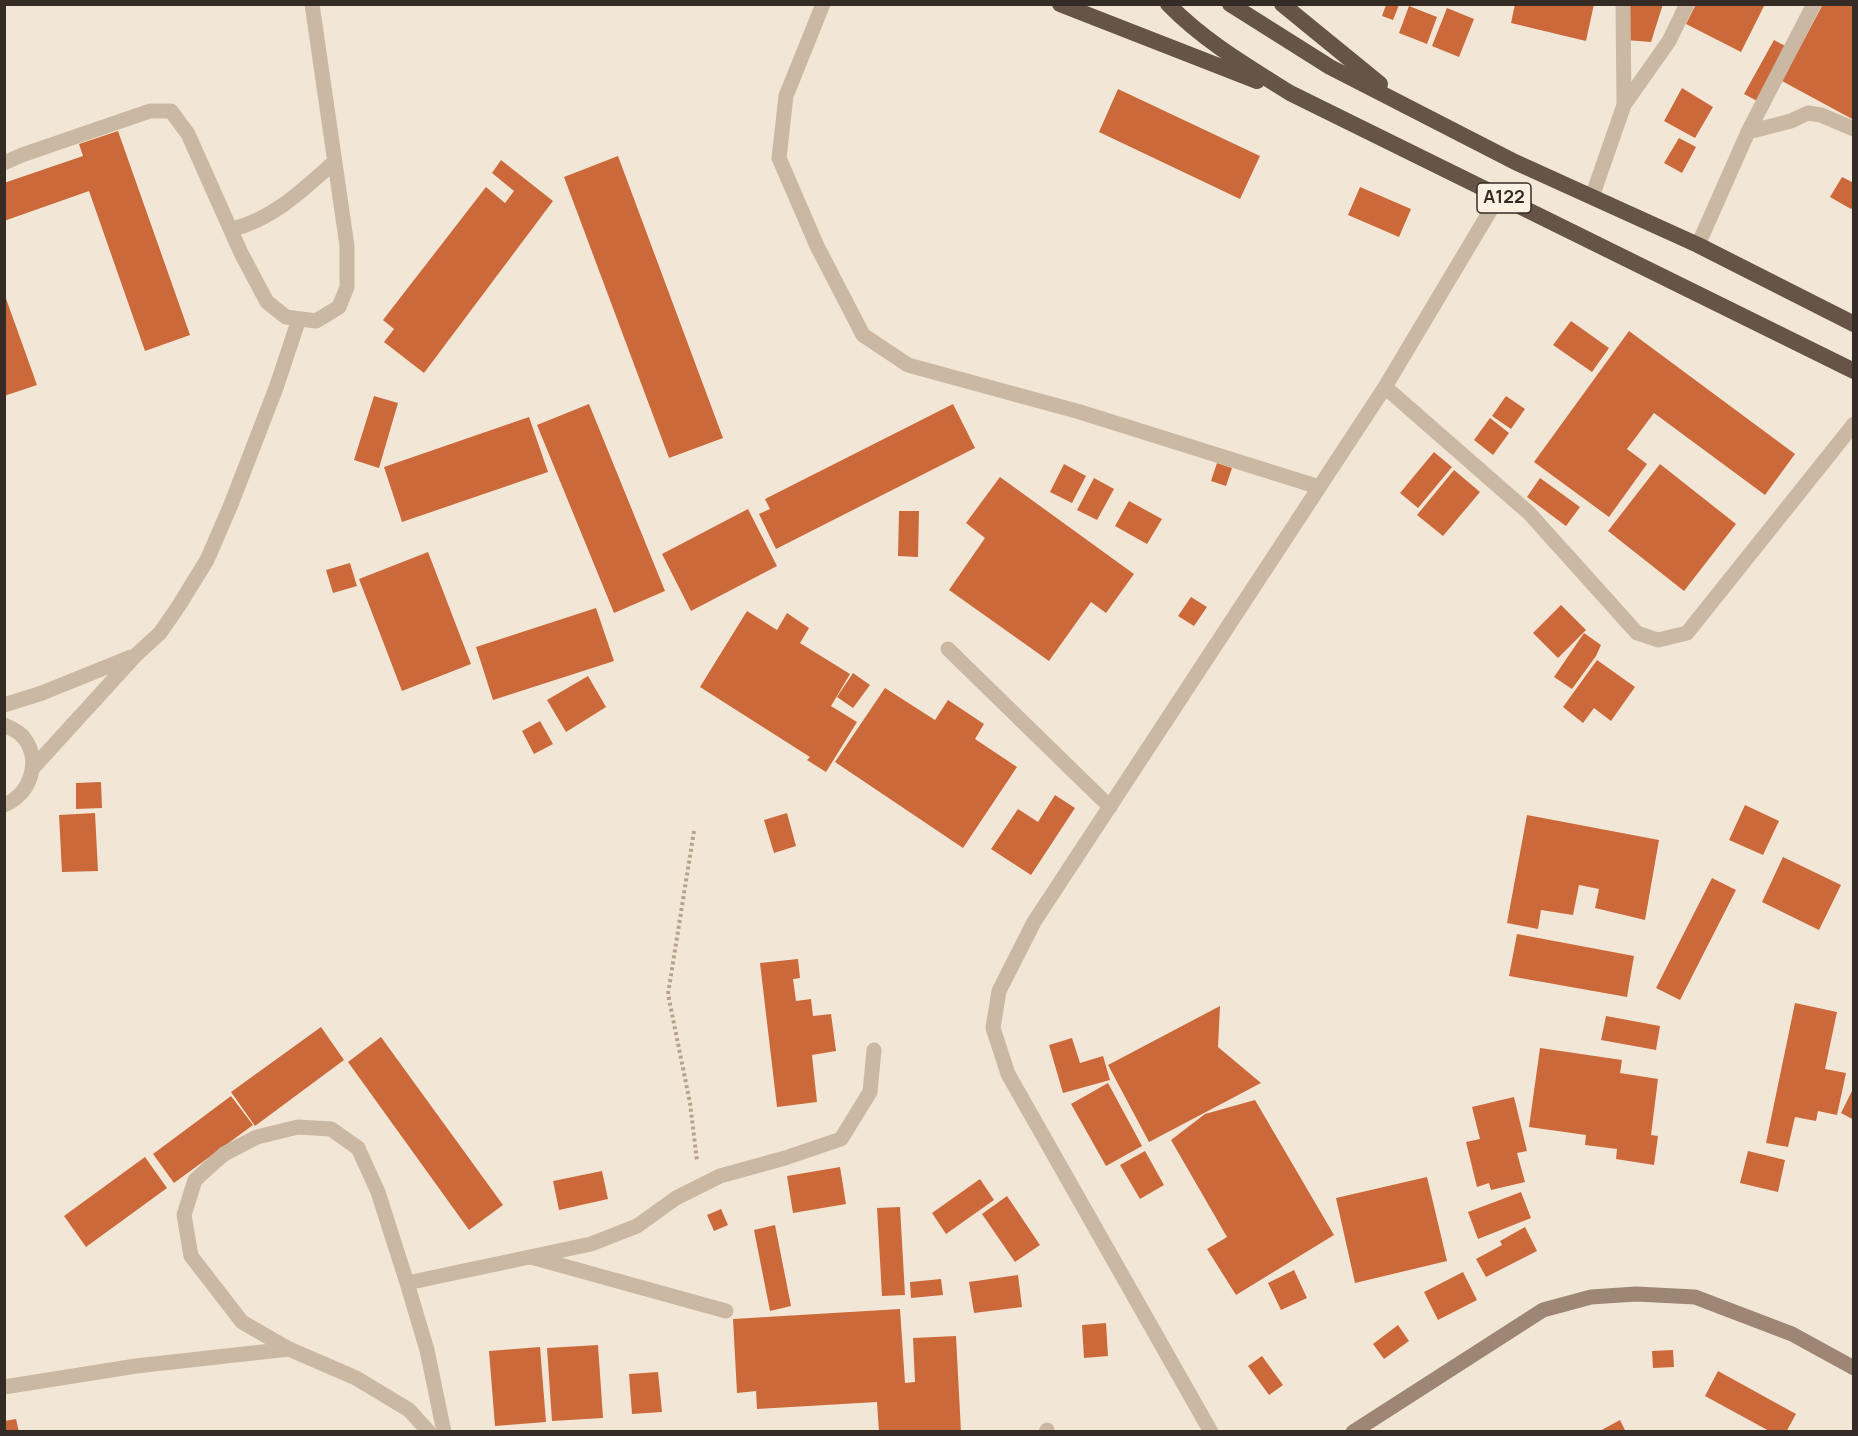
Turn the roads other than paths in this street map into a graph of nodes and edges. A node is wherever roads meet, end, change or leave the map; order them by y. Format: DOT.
graph roads {
  1 [pos="312,4"];
  2 [pos="823,4"];
  3 [pos="1059,4"];
  4 [pos="1168,4"];
  5 [pos="1230,4"];
  6 [pos="1282,4"];
  7 [pos="1623,4"];
  8 [pos="1687,4"];
  9 [pos="1815,4"];
  10 [pos="1290,93"];
  11 [pos="1407,105"];
  12 [pos="1624,105"];
  13 [pos="1854,129"];
  14 [pos="1748,132"];
  15 [pos="333,163"];
  16 [pos="4,164"];
  17 [pos="1498,196"];
  18 [pos="1592,197"];
  19 [pos="232,229"];
  20 [pos="1698,245"];
  21 [pos="299,319"];
  22 [pos="1854,324"];
  23 [pos="1854,371"];
  24 [pos="1385,387"];
  25 [pos="1854,424"];
  26 [pos="1318,487"];
  27 [pos="948,649"];
  28 [pos="136,655"];
  29 [pos="4,705"];
  30 [pos="4,725"];
  31 [pos="33,769"];
  32 [pos="4,805"];
  33 [pos="1110,807"];
  34 [pos="874,1050"];
  35 [pos="528,1256"];
  36 [pos="407,1283"];
  37 [pos="726,1311"];
  38 [pos="289,1349"];
  39 [pos="1854,1368"];
  40 [pos="4,1387"];
  41 [pos="429,1431"];
  42 [pos="444,1431"];
  43 [pos="1211,1431"];
  44 [pos="1353,1431"];
  1 -- 15 [label="street"];
  2 -- 26 [label="street"];
  3 -- 10 [label="highway"];
  4 -- 10 [label="highway, A122"];
  5 -- 11 [label="highway, A122"];
  6 -- 11 [label="highway"];
  7 -- 12 [label="street"];
  8 -- 12 [label="street"];
  9 -- 14 [label="street"];
  10 -- 17 [label="highway, A122"];
  11 -- 18 [label="highway, A122"];
  12 -- 18 [label="street"];
  13 -- 14 [label="street"];
  14 -- 20 [label="street"];
  15 -- 19 [label="street"];
  15 -- 21 [label="street"];
  16 -- 19 [label="street"];
  17 -- 23 [label="highway, A122"];
  17 -- 24 [label="street"];
  18 -- 20 [label="highway, A122"];
  19 -- 21 [label="street"];
  20 -- 22 [label="highway, A122"];
  21 -- 28 [label="street"];
  24 -- 25 [label="street"];
  24 -- 26 [label="street"];
  26 -- 33 [label="street"];
  27 -- 33 [label="street"];
  28 -- 29 [label="street"];
  28 -- 31 [label="street"];
  30 -- 31 [label="street"];
  31 -- 32 [label="street"];
  33 -- 43 [label="street"];
  34 -- 35 [label="street"];
  35 -- 36 [label="street"];
  35 -- 37 [label="street"];
  36 -- 38 [label="street"];
  36 -- 42 [label="street"];
  38 -- 40 [label="street"];
  38 -- 41 [label="street"];
  39 -- 44 [label="main road"];
}
